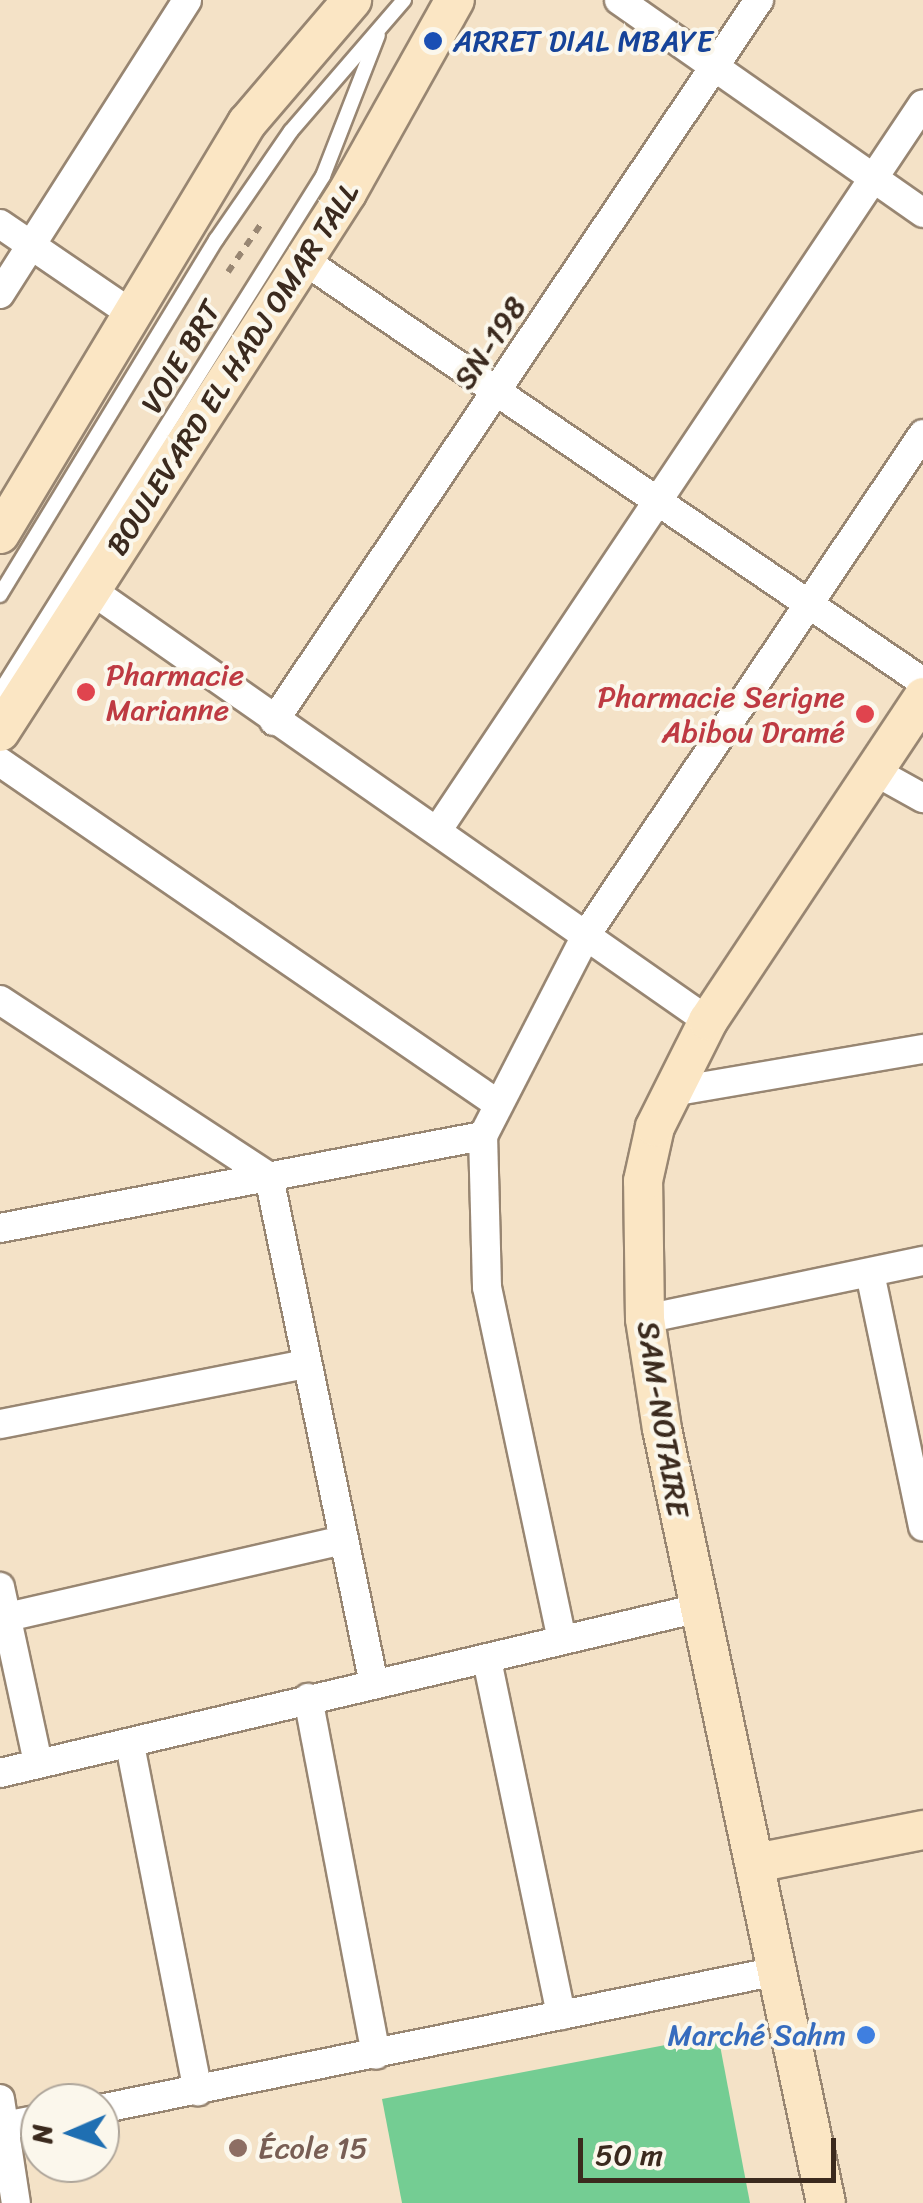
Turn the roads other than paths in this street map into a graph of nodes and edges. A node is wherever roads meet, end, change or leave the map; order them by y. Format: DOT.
graph roads {
  1 [pos="186,0"];
  2 [pos="352,0"];
  3 [pos="404,0"];
  4 [pos="454,0"];
  5 [pos="619,0"];
  6 [pos="759,0"];
  7 [pos="378,35"];
  8 [pos="716,63"];
  9 [pos="923,104"];
  10 [pos="872,180"];
  11 [pos="923,213"];
  12 [pos="0,224"];
  13 [pos="30,245"];
  14 [pos="304,261"];
  15 [pos="0,294"];
  16 [pos="136,316"];
  17 [pos="492,397"];
  18 [pos="923,434"];
  19 [pos="655,505"];
  20 [pos="4,517"];
  21 [pos="90,590"];
  22 [pos="0,595"];
  23 [pos="809,606"];
  24 [pos="923,682"];
  25 [pos="0,692"];
  26 [pos="923,697"];
  27 [pos="274,722"];
  28 [pos="0,732"];
  29 [pos="0,762"];
  30 [pos="876,772"];
  31 [pos="923,798"];
  32 [pos="437,831"];
  33 [pos="588,932"];
  34 [pos="0,1000"];
  35 [pos="708,1021"];
  36 [pos="923,1049"];
  37 [pos="672,1092"];
  38 [pos="494,1102"];
  39 [pos="483,1136"];
  40 [pos="269,1177"];
  41 [pos="1,1227"];
  42 [pos="923,1261"];
  43 [pos="870,1273"];
  44 [pos="645,1318"];
  45 [pos="306,1364"];
  46 [pos="914,1421"];
  47 [pos="0,1424"];
  48 [pos="923,1527"];
  49 [pos="343,1540"];
  50 [pos="0,1587"];
  51 [pos="695,1609"];
  52 [pos="6,1617"];
  53 [pos="562,1640"];
  54 [pos="488,1660"];
  55 [pos="374,1684"];
  56 [pos="308,1698"];
  57 [pos="130,1745"];
  58 [pos="38,1762"];
  59 [pos="0,1773"];
  60 [pos="923,1830"];
  61 [pos="756,1864"];
  62 [pos="777,1970"];
  63 [pos="561,2015"];
  64 [pos="376,2055"];
  65 [pos="198,2091"];
  66 [pos="120,2105"];
  67 [pos="2,2112"];
  68 [pos="5,2173"];
  69 [pos="16,2203"];
  70 [pos="826,2203"];
  1 -- 13 [label="street"];
  2 -- 16 [label="street"];
  3 -- 7 [label="lane, VOIE BRT"];
  4 -- 14 [label="street, BOULEVARD EL HADJ OMAR TALL"];
  5 -- 8 [label="street"];
  6 -- 8 [label="street, SN-198"];
  7 -- 22 [label="lane, VOIE BRT"];
  7 -- 25 [label="lane, VOIE BRT"];
  8 -- 10 [label="street"];
  8 -- 17 [label="street, SN-198"];
  9 -- 10 [label="street"];
  10 -- 11 [label="street"];
  10 -- 19 [label="street"];
  12 -- 13 [label="street"];
  13 -- 15 [label="street"];
  13 -- 16 [label="street"];
  14 -- 17 [label="street"];
  14 -- 21 [label="street, BOULEVARD EL HADJ OMAR TALL"];
  16 -- 20 [label="street"];
  17 -- 19 [label="street"];
  17 -- 27 [label="street, SN-198"];
  18 -- 23 [label="street"];
  19 -- 23 [label="street"];
  19 -- 32 [label="street"];
  21 -- 27 [label="street"];
  21 -- 28 [label="street, BOULEVARD EL HADJ OMAR TALL"];
  23 -- 24 [label="street"];
  23 -- 33 [label="street"];
  26 -- 30 [label="street, SAM-NOTAIRE"];
  27 -- 32 [label="street"];
  29 -- 38 [label="street"];
  30 -- 31 [label="street"];
  30 -- 35 [label="street, SAM-NOTAIRE"];
  32 -- 33 [label="street"];
  33 -- 35 [label="street"];
  33 -- 38 [label="street"];
  34 -- 40 [label="street"];
  35 -- 37 [label="street, SAM-NOTAIRE"];
  36 -- 37 [label="street"];
  37 -- 44 [label="street, SAM-NOTAIRE"];
  38 -- 39 [label="street"];
  39 -- 40 [label="street"];
  39 -- 53 [label="street"];
  40 -- 41 [label="street"];
  40 -- 45 [label="street"];
  42 -- 43 [label="street"];
  43 -- 44 [label="street"];
  43 -- 46 [label="street"];
  44 -- 51 [label="street, SAM-NOTAIRE"];
  45 -- 47 [label="street"];
  45 -- 49 [label="street"];
  46 -- 48 [label="street"];
  49 -- 52 [label="street"];
  49 -- 55 [label="street"];
  50 -- 52 [label="street"];
  51 -- 53 [label="street"];
  51 -- 61 [label="street, SAM-NOTAIRE"];
  52 -- 58 [label="street"];
  53 -- 54 [label="street"];
  54 -- 55 [label="street"];
  54 -- 63 [label="street"];
  55 -- 56 [label="street"];
  56 -- 57 [label="street"];
  56 -- 64 [label="street"];
  57 -- 58 [label="street"];
  57 -- 65 [label="street"];
  58 -- 59 [label="street"];
  60 -- 61 [label="street"];
  61 -- 62 [label="street, SAM-NOTAIRE"];
  62 -- 63 [label="street"];
  62 -- 70 [label="street, SAM-NOTAIRE"];
  63 -- 64 [label="street"];
  64 -- 65 [label="street"];
  65 -- 66 [label="street"];
  67 -- 68 [label="street"];
  68 -- 69 [label="street"];
}
